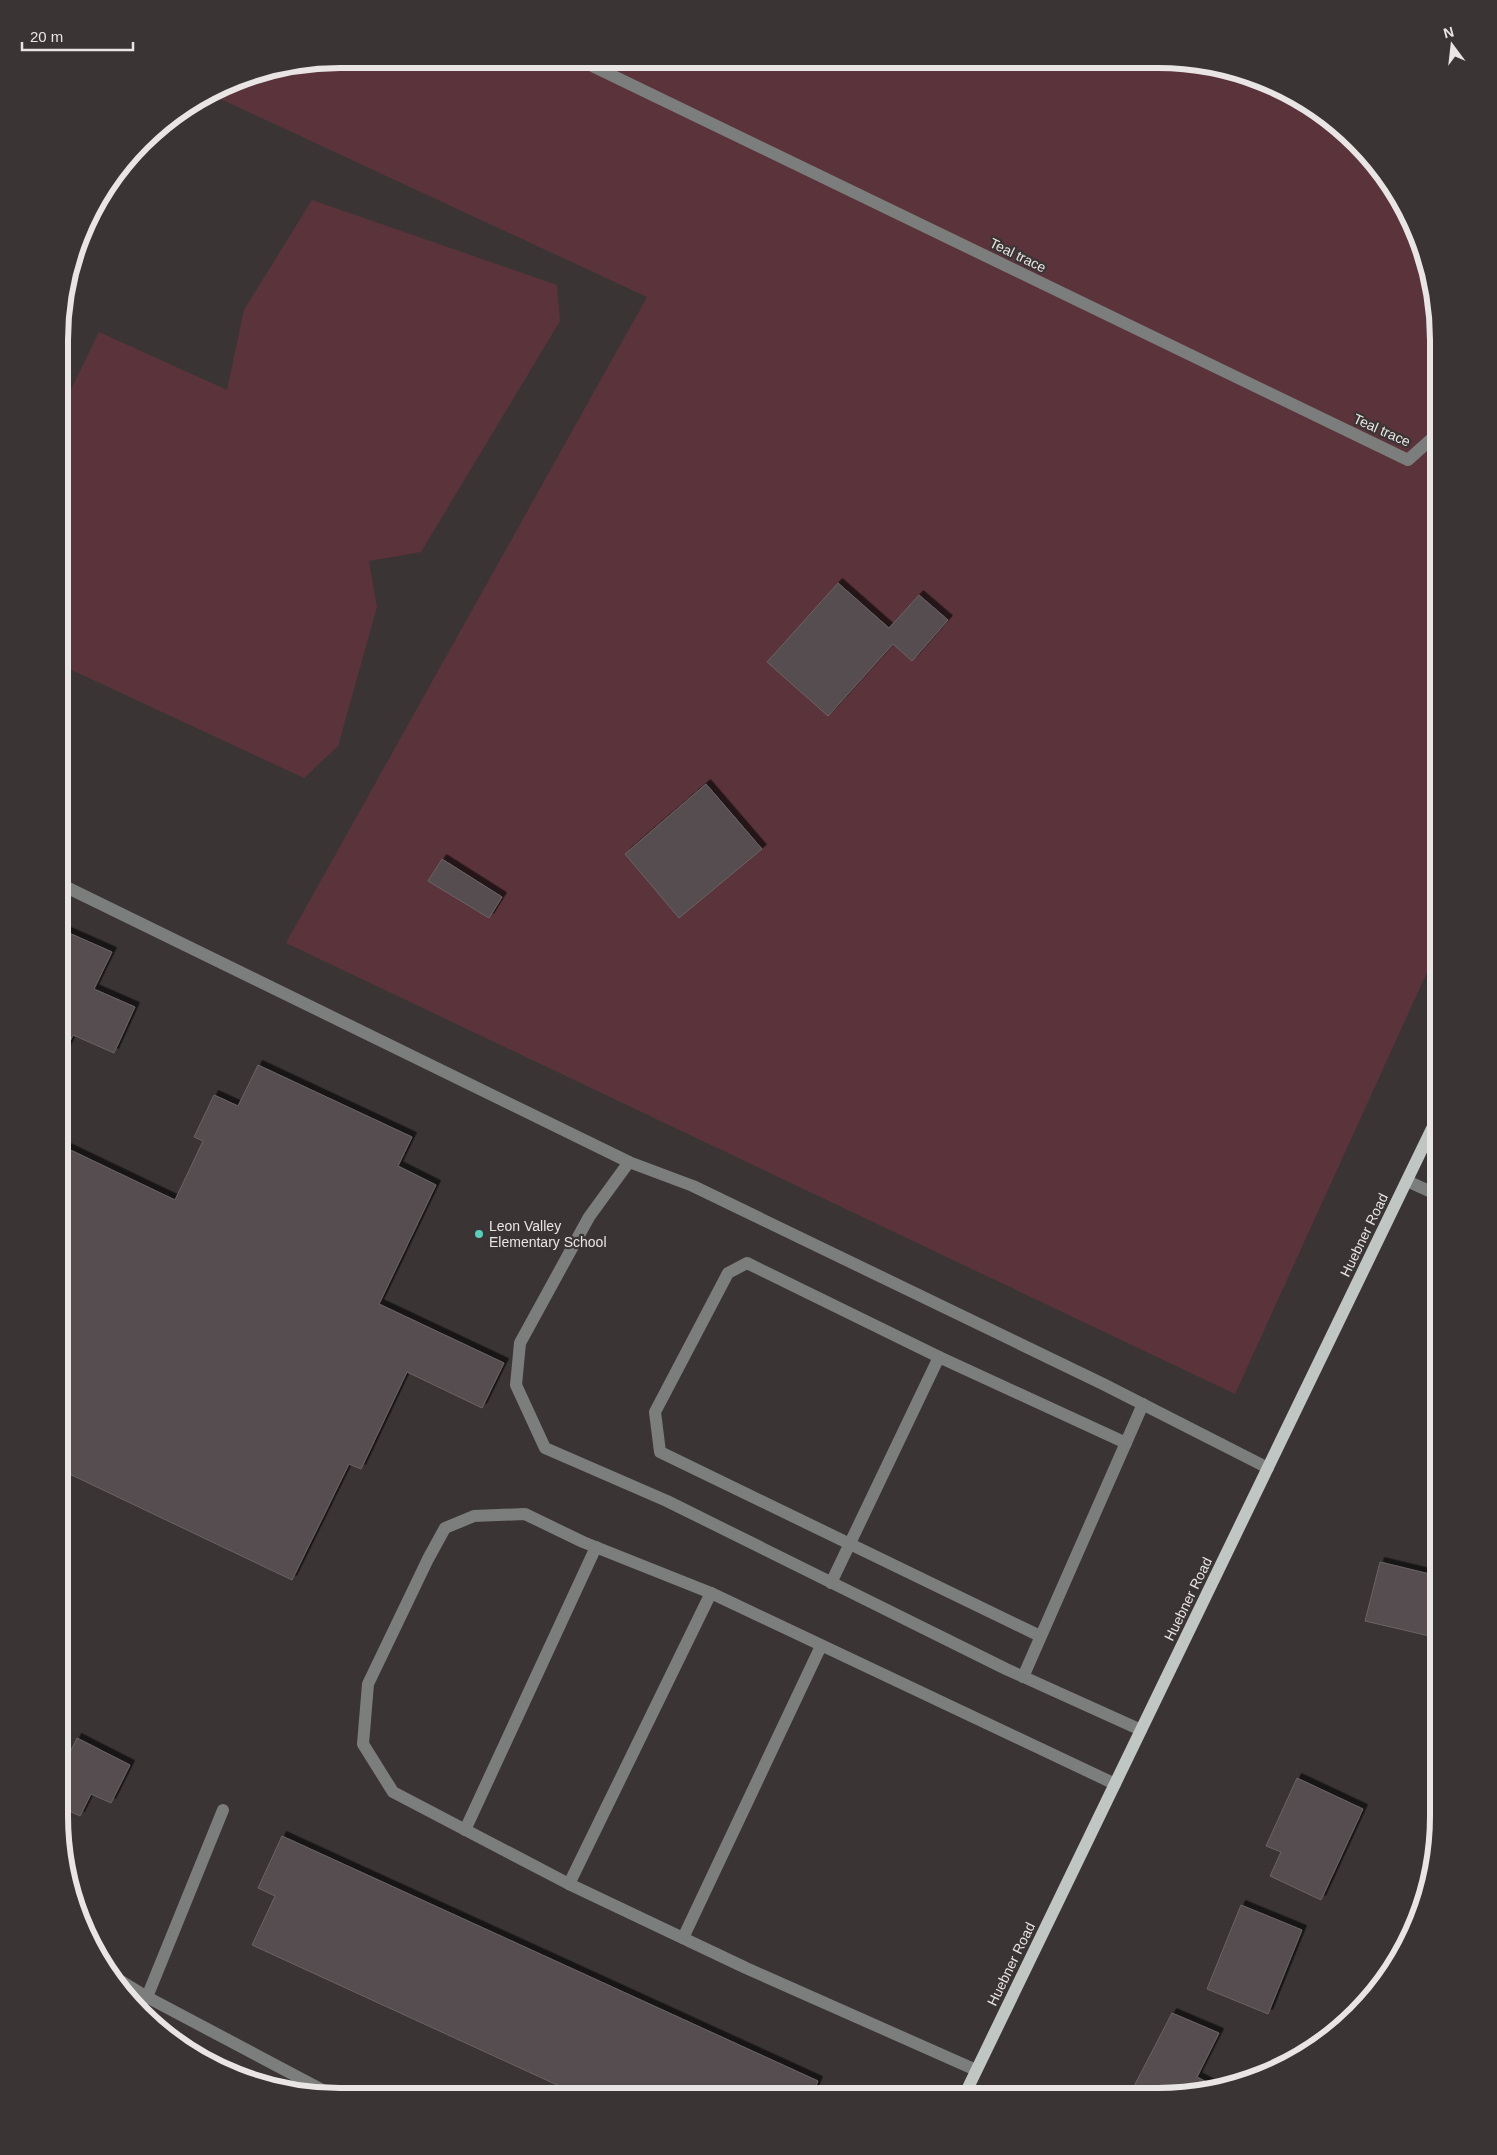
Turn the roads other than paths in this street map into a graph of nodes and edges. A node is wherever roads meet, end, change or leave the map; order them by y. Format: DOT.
graph roads {
  1 [pos="595,67"];
  2 [pos="1430,440"];
  3 [pos="67,887"];
  4 [pos="1430,1133"];
  5 [pos="629,1162"];
  6 [pos="1407,1180"];
  7 [pos="1430,1191"];
  8 [pos="939,1357"];
  9 [pos="1143,1404"];
  10 [pos="1126,1443"];
  11 [pos="1268,1468"];
  12 [pos="850,1545"];
  13 [pos="596,1547"];
  14 [pos="831,1582"];
  15 [pos="711,1593"];
  16 [pos="1040,1636"];
  17 [pos="821,1646"];
  18 [pos="1023,1676"];
  19 [pos="1141,1730"];
  20 [pos="1115,1784"];
  21 [pos="223,1810"];
  22 [pos="465,1830"];
  23 [pos="569,1884"];
  24 [pos="683,1938"];
  25 [pos="127,1985"];
  26 [pos="147,1997"];
  27 [pos="141,2002"];
  28 [pos="976,2070"];
  29 [pos="315,2086"];
  30 [pos="968,2088"];
  1 -- 2 [label="street, Teal trace"];
  3 -- 5 [label="street"];
  4 -- 6 [label="main road, Huebner Road"];
  5 -- 9 [label="street"];
  5 -- 14 [label="street"];
  6 -- 7 [label="street"];
  6 -- 11 [label="main road, Huebner Road"];
  8 -- 10 [label="street"];
  8 -- 12 [label="street"];
  8 -- 12 [label="street"];
  9 -- 10 [label="street"];
  9 -- 11 [label="street"];
  10 -- 16 [label="street"];
  11 -- 19 [label="main road, Huebner Road"];
  12 -- 14 [label="street"];
  12 -- 16 [label="street"];
  13 -- 15 [label="street"];
  13 -- 22 [label="street"];
  13 -- 22 [label="street"];
  14 -- 18 [label="street"];
  15 -- 17 [label="street"];
  15 -- 23 [label="street"];
  16 -- 18 [label="street"];
  17 -- 20 [label="street"];
  17 -- 24 [label="street"];
  18 -- 19 [label="street"];
  19 -- 20 [label="main road, Huebner Road"];
  20 -- 28 [label="main road, Huebner Road"];
  21 -- 26 [label="street"];
  22 -- 23 [label="street"];
  23 -- 24 [label="street"];
  24 -- 28 [label="street"];
  25 -- 26 [label="street"];
  26 -- 27 [label="street"];
  26 -- 29 [label="street"];
  28 -- 30 [label="main road, Huebner Road"];
}
